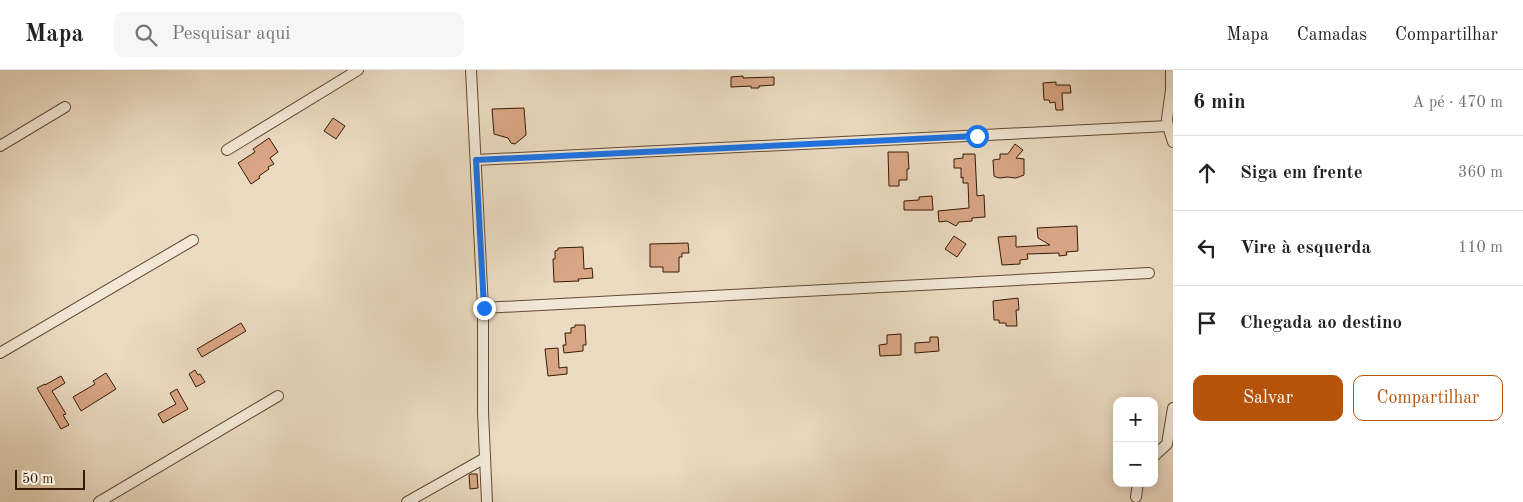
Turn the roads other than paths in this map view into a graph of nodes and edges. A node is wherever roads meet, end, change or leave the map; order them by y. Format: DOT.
graph roads {
  1 [pos="358,70"];
  2 [pos="471,70"];
  3 [pos="1171,70"];
  4 [pos="65,107"];
  5 [pos="1168,126"];
  6 [pos="1173,142"];
  7 [pos="0,146"];
  8 [pos="227,150"];
  9 [pos="476,160"];
  10 [pos="193,240"];
  11 [pos="1149,273"];
  12 [pos="484,308"];
  13 [pos="0,353"];
  14 [pos="278,396"];
  15 [pos="1173,408"];
  16 [pos="1158,452"];
  17 [pos="485,458"];
  18 [pos="1137,487"];
  19 [pos="1136,497"];
  20 [pos="99,502"];
  21 [pos="406,502"];
  22 [pos="487,502"];
  1 -- 8 [label="street"];
  2 -- 9 [label="street"];
  3 -- 5 [label="street"];
  4 -- 7 [label="street"];
  5 -- 6 [label="street"];
  5 -- 9 [label="street"];
  9 -- 12 [label="street"];
  10 -- 13 [label="street"];
  11 -- 12 [label="street"];
  12 -- 17 [label="street"];
  14 -- 20 [label="street"];
  15 -- 16 [label="street"];
  17 -- 21 [label="street"];
  17 -- 22 [label="street"];
  18 -- 19 [label="street"];
}
